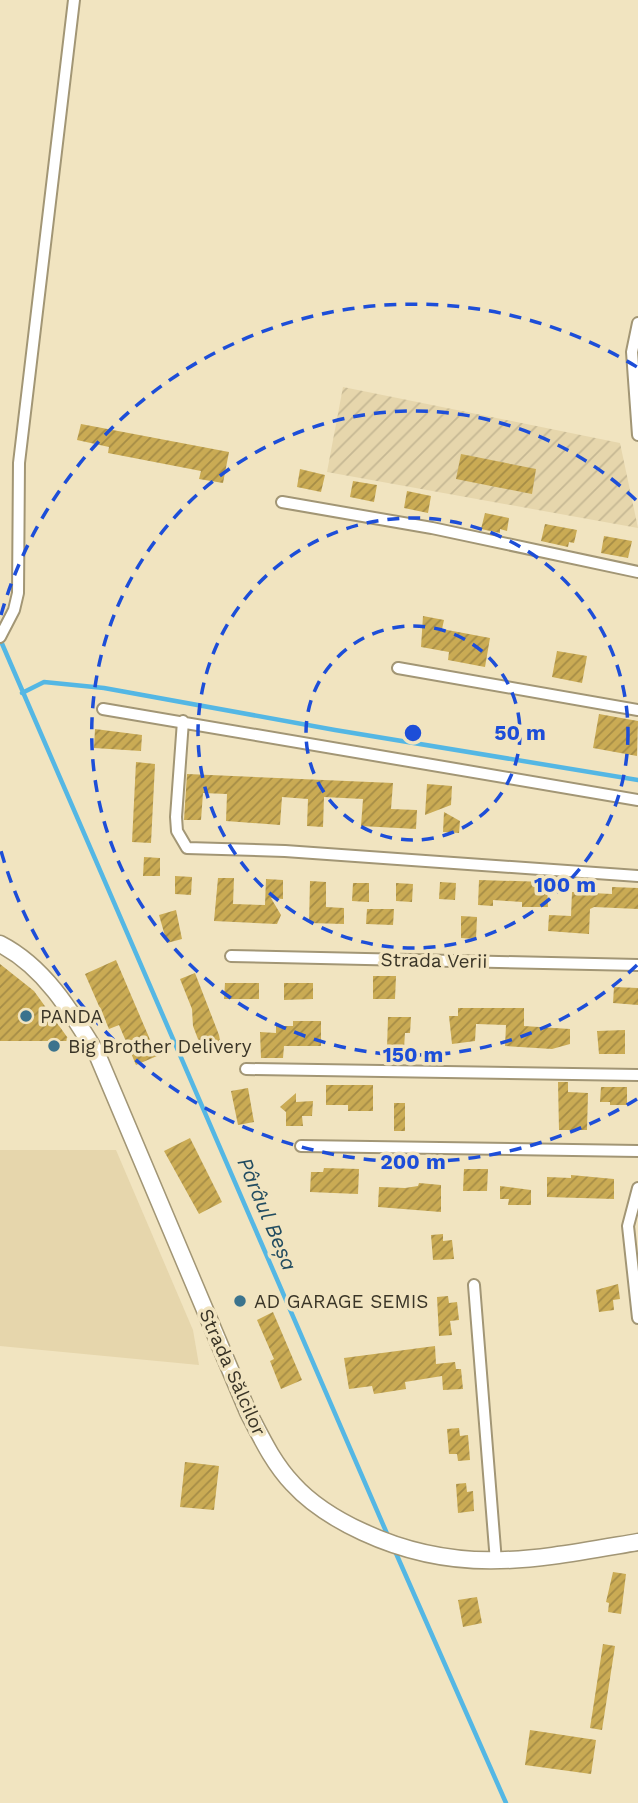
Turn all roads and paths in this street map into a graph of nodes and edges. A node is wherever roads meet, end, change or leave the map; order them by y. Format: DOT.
graph roads {
  1 [pos="74,0"];
  2 [pos="638,323"];
  3 [pos="638,435"];
  4 [pos="282,502"];
  5 [pos="638,572"];
  6 [pos="0,637"];
  7 [pos="398,668"];
  8 [pos="103,709"];
  9 [pos="638,709"];
  10 [pos="183,721"];
  11 [pos="638,800"];
  12 [pos="638,876"];
  13 [pos="0,944"];
  14 [pos="231,956"];
  15 [pos="638,965"];
  16 [pos="246,1069"];
  17 [pos="638,1075"];
  18 [pos="301,1146"];
  19 [pos="638,1151"];
  20 [pos="638,1188"];
  21 [pos="474,1285"];
  22 [pos="638,1318"];
  23 [pos="638,1542"];
  24 [pos="496,1562"];
  1 -- 6 [label="street"];
  2 -- 3 [label="street"];
  4 -- 5 [label="street"];
  7 -- 9 [label="street"];
  8 -- 10 [label="street"];
  10 -- 11 [label="street"];
  10 -- 12 [label="street"];
  13 -- 24 [label="main road, Strada Sălcilor"];
  14 -- 15 [label="street, Strada Verii"];
  16 -- 17 [label="street"];
  18 -- 19 [label="street"];
  20 -- 22 [label="street"];
  21 -- 24 [label="street"];
  23 -- 24 [label="main road, Strada Sălcilor"];
}
